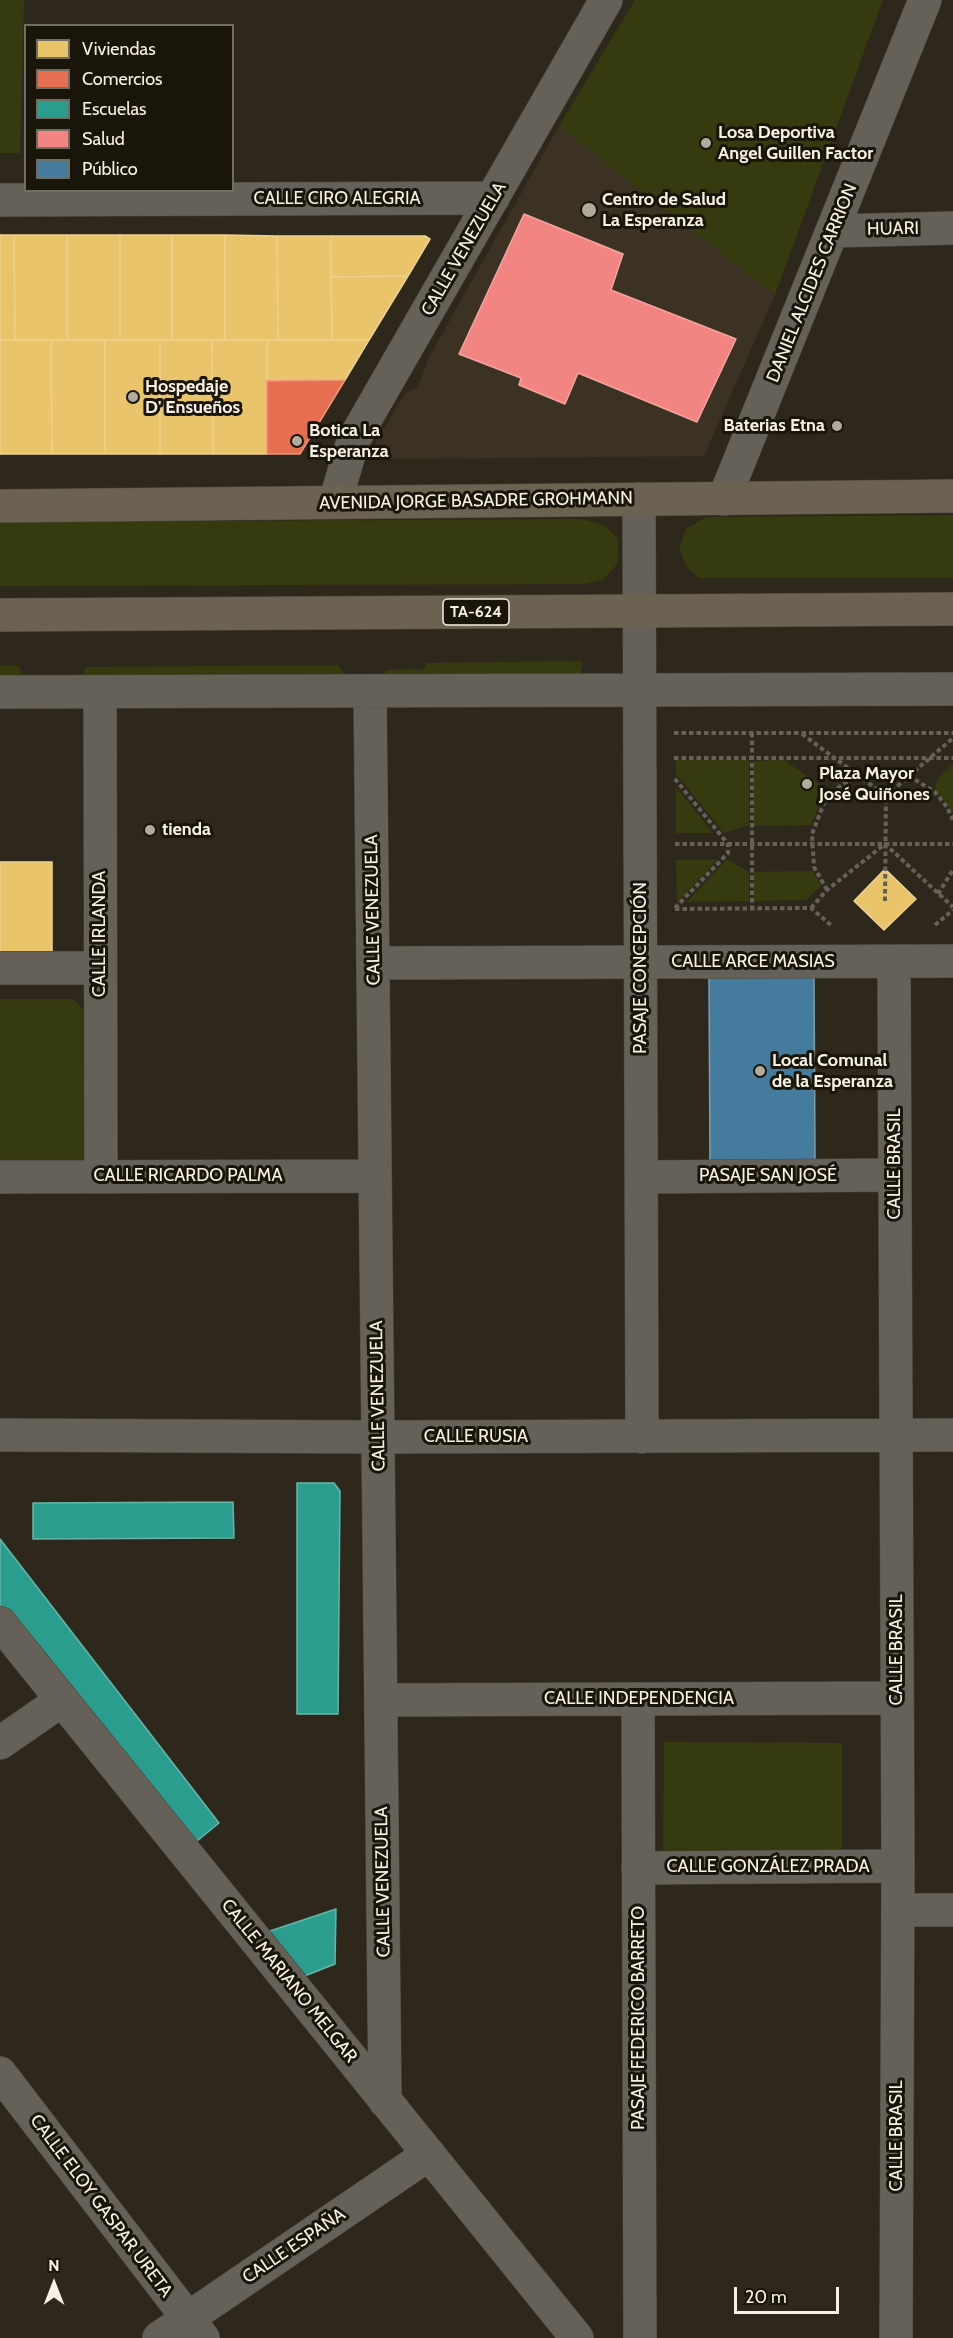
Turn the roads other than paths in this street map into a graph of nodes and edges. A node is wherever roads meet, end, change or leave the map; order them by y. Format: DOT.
graph roads {
  1 [pos="606,0"];
  2 [pos="925,0"];
  3 [pos="493,198"];
  4 [pos="0,200"];
  5 [pos="953,228"];
  6 [pos="833,231"];
  7 [pos="953,496"];
  8 [pos="724,499"];
  9 [pos="639,500"];
  10 [pos="335,502"];
  11 [pos="0,506"];
  12 [pos="953,609"];
  13 [pos="639,611"];
  14 [pos="0,615"];
  15 [pos="953,689"];
  16 [pos="640,690"];
  17 [pos="370,691"];
  18 [pos="0,692"];
  19 [pos="100,692"];
  20 [pos="953,961"];
  21 [pos="641,962"];
  22 [pos="894,962"];
  23 [pos="373,963"];
  24 [pos="0,968"];
  25 [pos="100,968"];
  26 [pos="895,1175"];
  27 [pos="375,1176"];
  28 [pos="0,1177"];
  29 [pos="101,1177"];
  30 [pos="642,1177"];
  31 [pos="0,1435"];
  32 [pos="953,1435"];
  33 [pos="896,1436"];
  34 [pos="379,1437"];
  35 [pos="642,1437"];
  36 [pos="0,1623"];
  37 [pos="897,1698"];
  38 [pos="638,1699"];
  39 [pos="62,1700"];
  40 [pos="381,1700"];
  41 [pos="0,1743"];
  42 [pos="898,1866"];
  43 [pos="638,1868"];
  44 [pos="898,1910"];
  45 [pos="953,1910"];
  46 [pos="0,2073"];
  47 [pos="386,2101"];
  48 [pos="429,2154"];
  49 [pos="195,2328"];
  50 [pos="159,2338"];
  51 [pos="577,2338"];
  52 [pos="640,2338"];
  53 [pos="896,2338"];
  1 -- 3 [label="street, CALLE VENEZUELA"];
  2 -- 6 [label="street, DANIEL ALCIDES CARRION"];
  3 -- 4 [label="street, CALLE CIRO ALEGRIA"];
  3 -- 10 [label="street, CALLE VENEZUELA"];
  5 -- 6 [label="street, HUARI"];
  6 -- 8 [label="street, DANIEL ALCIDES CARRION"];
  7 -- 8 [label="highway, AVENIDA JORGE BASADRE GROHMANN"];
  8 -- 9 [label="highway, AVENIDA JORGE BASADRE GROHMANN"];
  9 -- 10 [label="highway, AVENIDA JORGE BASADRE GROHMANN"];
  9 -- 13 [label="street, PASAJE CONCEPCIÓN"];
  10 -- 11 [label="highway, AVENIDA JORGE BASADRE GROHMANN"];
  12 -- 13 [label="highway, TA-624"];
  13 -- 14 [label="highway, TA-624"];
  13 -- 16 [label="street, PASAJE CONCEPCIÓN"];
  15 -- 16 [label="street"];
  16 -- 17 [label="street"];
  16 -- 21 [label="street, PASAJE CONCEPCIÓN"];
  17 -- 19 [label="street"];
  17 -- 23 [label="street, CALLE VENEZUELA"];
  18 -- 19 [label="street"];
  19 -- 25 [label="street, CALLE IRLANDA"];
  20 -- 22 [label="street, CALLE ARCE MASIAS"];
  21 -- 22 [label="street, CALLE ARCE MASIAS"];
  21 -- 23 [label="street, CALLE ARCE MASIAS"];
  21 -- 30 [label="street, PASAJE CONCEPCIÓN"];
  22 -- 26 [label="street, CALLE BRASIL"];
  23 -- 27 [label="street, CALLE VENEZUELA"];
  24 -- 25 [label="street"];
  25 -- 29 [label="street, CALLE IRLANDA"];
  26 -- 30 [label="street, PASAJE SAN JOSÉ"];
  26 -- 33 [label="street, CALLE BRASIL"];
  27 -- 29 [label="street, CALLE RICARDO PALMA"];
  27 -- 34 [label="street, CALLE VENEZUELA"];
  28 -- 29 [label="street, CALLE RICARDO PALMA"];
  30 -- 35 [label="street, PASAJE CONCEPCIÓN"];
  31 -- 34 [label="street, CALLE RUSIA"];
  32 -- 33 [label="street, CALLE RUSIA"];
  33 -- 35 [label="street, CALLE RUSIA"];
  33 -- 37 [label="street, CALLE BRASIL"];
  34 -- 35 [label="street, CALLE RUSIA"];
  34 -- 40 [label="street, CALLE VENEZUELA"];
  36 -- 39 [label="street, CALLE MARIANO MELGAR"];
  37 -- 38 [label="street, CALLE INDEPENDENCIA"];
  37 -- 42 [label="street, CALLE BRASIL"];
  38 -- 40 [label="street, CALLE INDEPENDENCIA"];
  38 -- 43 [label="street, PASAJE FEDERICO BARRETO"];
  39 -- 41 [label="street"];
  39 -- 47 [label="street, CALLE MARIANO MELGAR"];
  40 -- 47 [label="street, CALLE VENEZUELA"];
  42 -- 43 [label="street, CALLE GONZÁLEZ PRADA"];
  42 -- 44 [label="street, CALLE BRASIL"];
  43 -- 52 [label="street, PASAJE FEDERICO BARRETO"];
  44 -- 45 [label="street"];
  44 -- 53 [label="street, CALLE BRASIL"];
  46 -- 49 [label="street, CALLE ELOY GASPAR URETA"];
  47 -- 48 [label="street, CALLE MARIANO MELGAR"];
  48 -- 49 [label="street, CALLE ESPAÑA"];
  48 -- 51 [label="street, CALLE MARIANO MELGAR"];
  49 -- 50 [label="street, CALLE ESPAÑA"];
}
